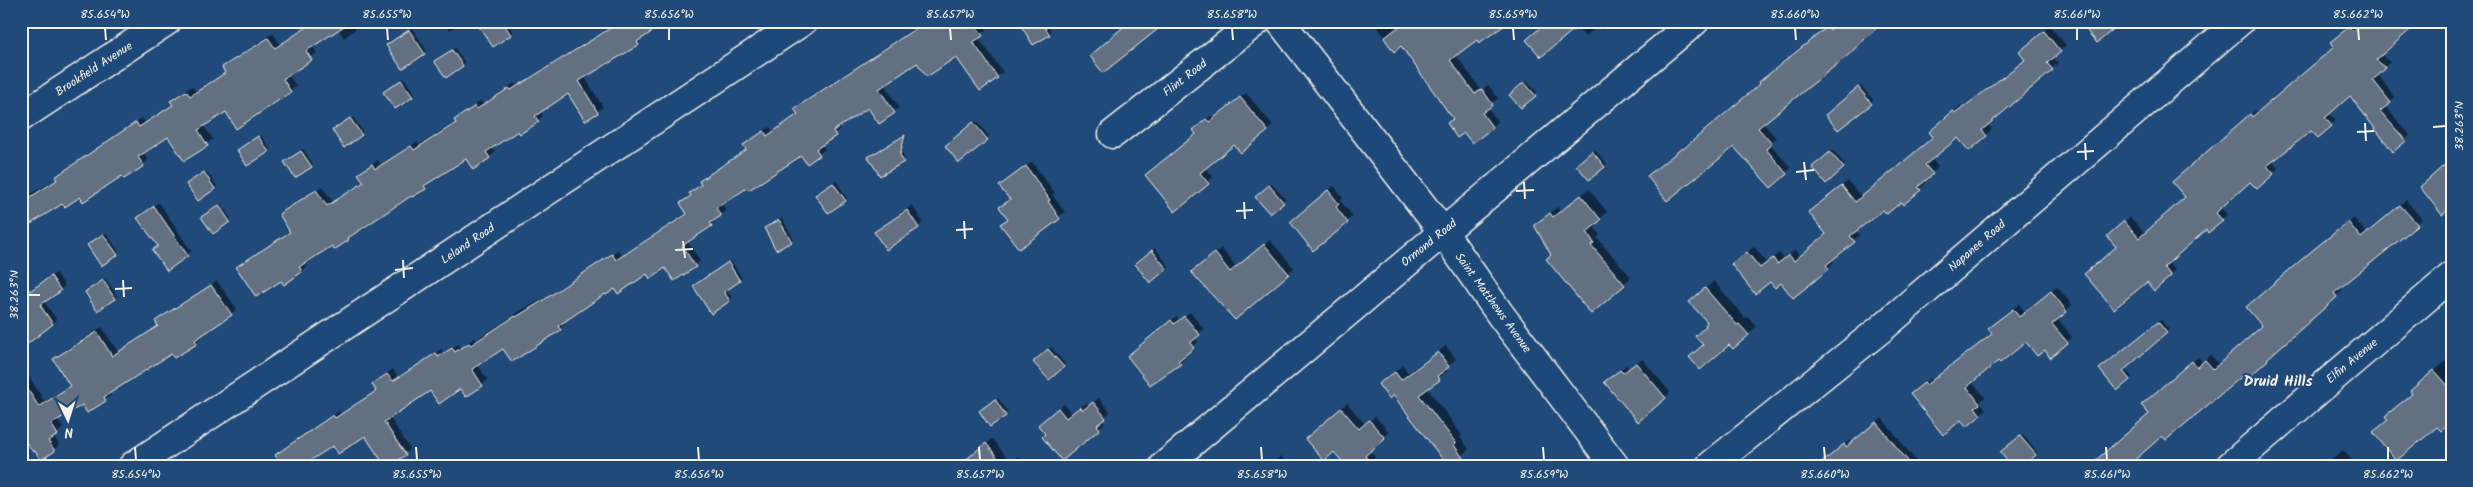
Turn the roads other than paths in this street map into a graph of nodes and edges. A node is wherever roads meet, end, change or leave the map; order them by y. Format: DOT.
graph roads {
  1 [pos="167,21"];
  2 [pos="803,21"];
  3 [pos="1257,21"];
  4 [pos="1280,21"];
  5 [pos="1695,21"];
  6 [pos="2240,21"];
  7 [pos="21,117"];
  8 [pos="1113,134"];
  9 [pos="1443,232"];
  10 [pos="2452,276"];
  11 [pos="133,466"];
  12 [pos="1164,466"];
  13 [pos="1615,466"];
  14 [pos="1710,466"];
  15 [pos="2230,466"];
  1 -- 7 [label="street, Brookfield Avenue"];
  2 -- 11 [label="street, Leland Road"];
  3 -- 8 [label="street, Flint Road"];
  4 -- 9 [label="street, Saint Matthews Avenue"];
  5 -- 9 [label="street, Ormond Road"];
  6 -- 14 [label="street, Napanee Road"];
  9 -- 12 [label="street, Ormond Road"];
  9 -- 13 [label="street, Saint Matthews Avenue"];
  10 -- 15 [label="street, Elfin Avenue"];
}
